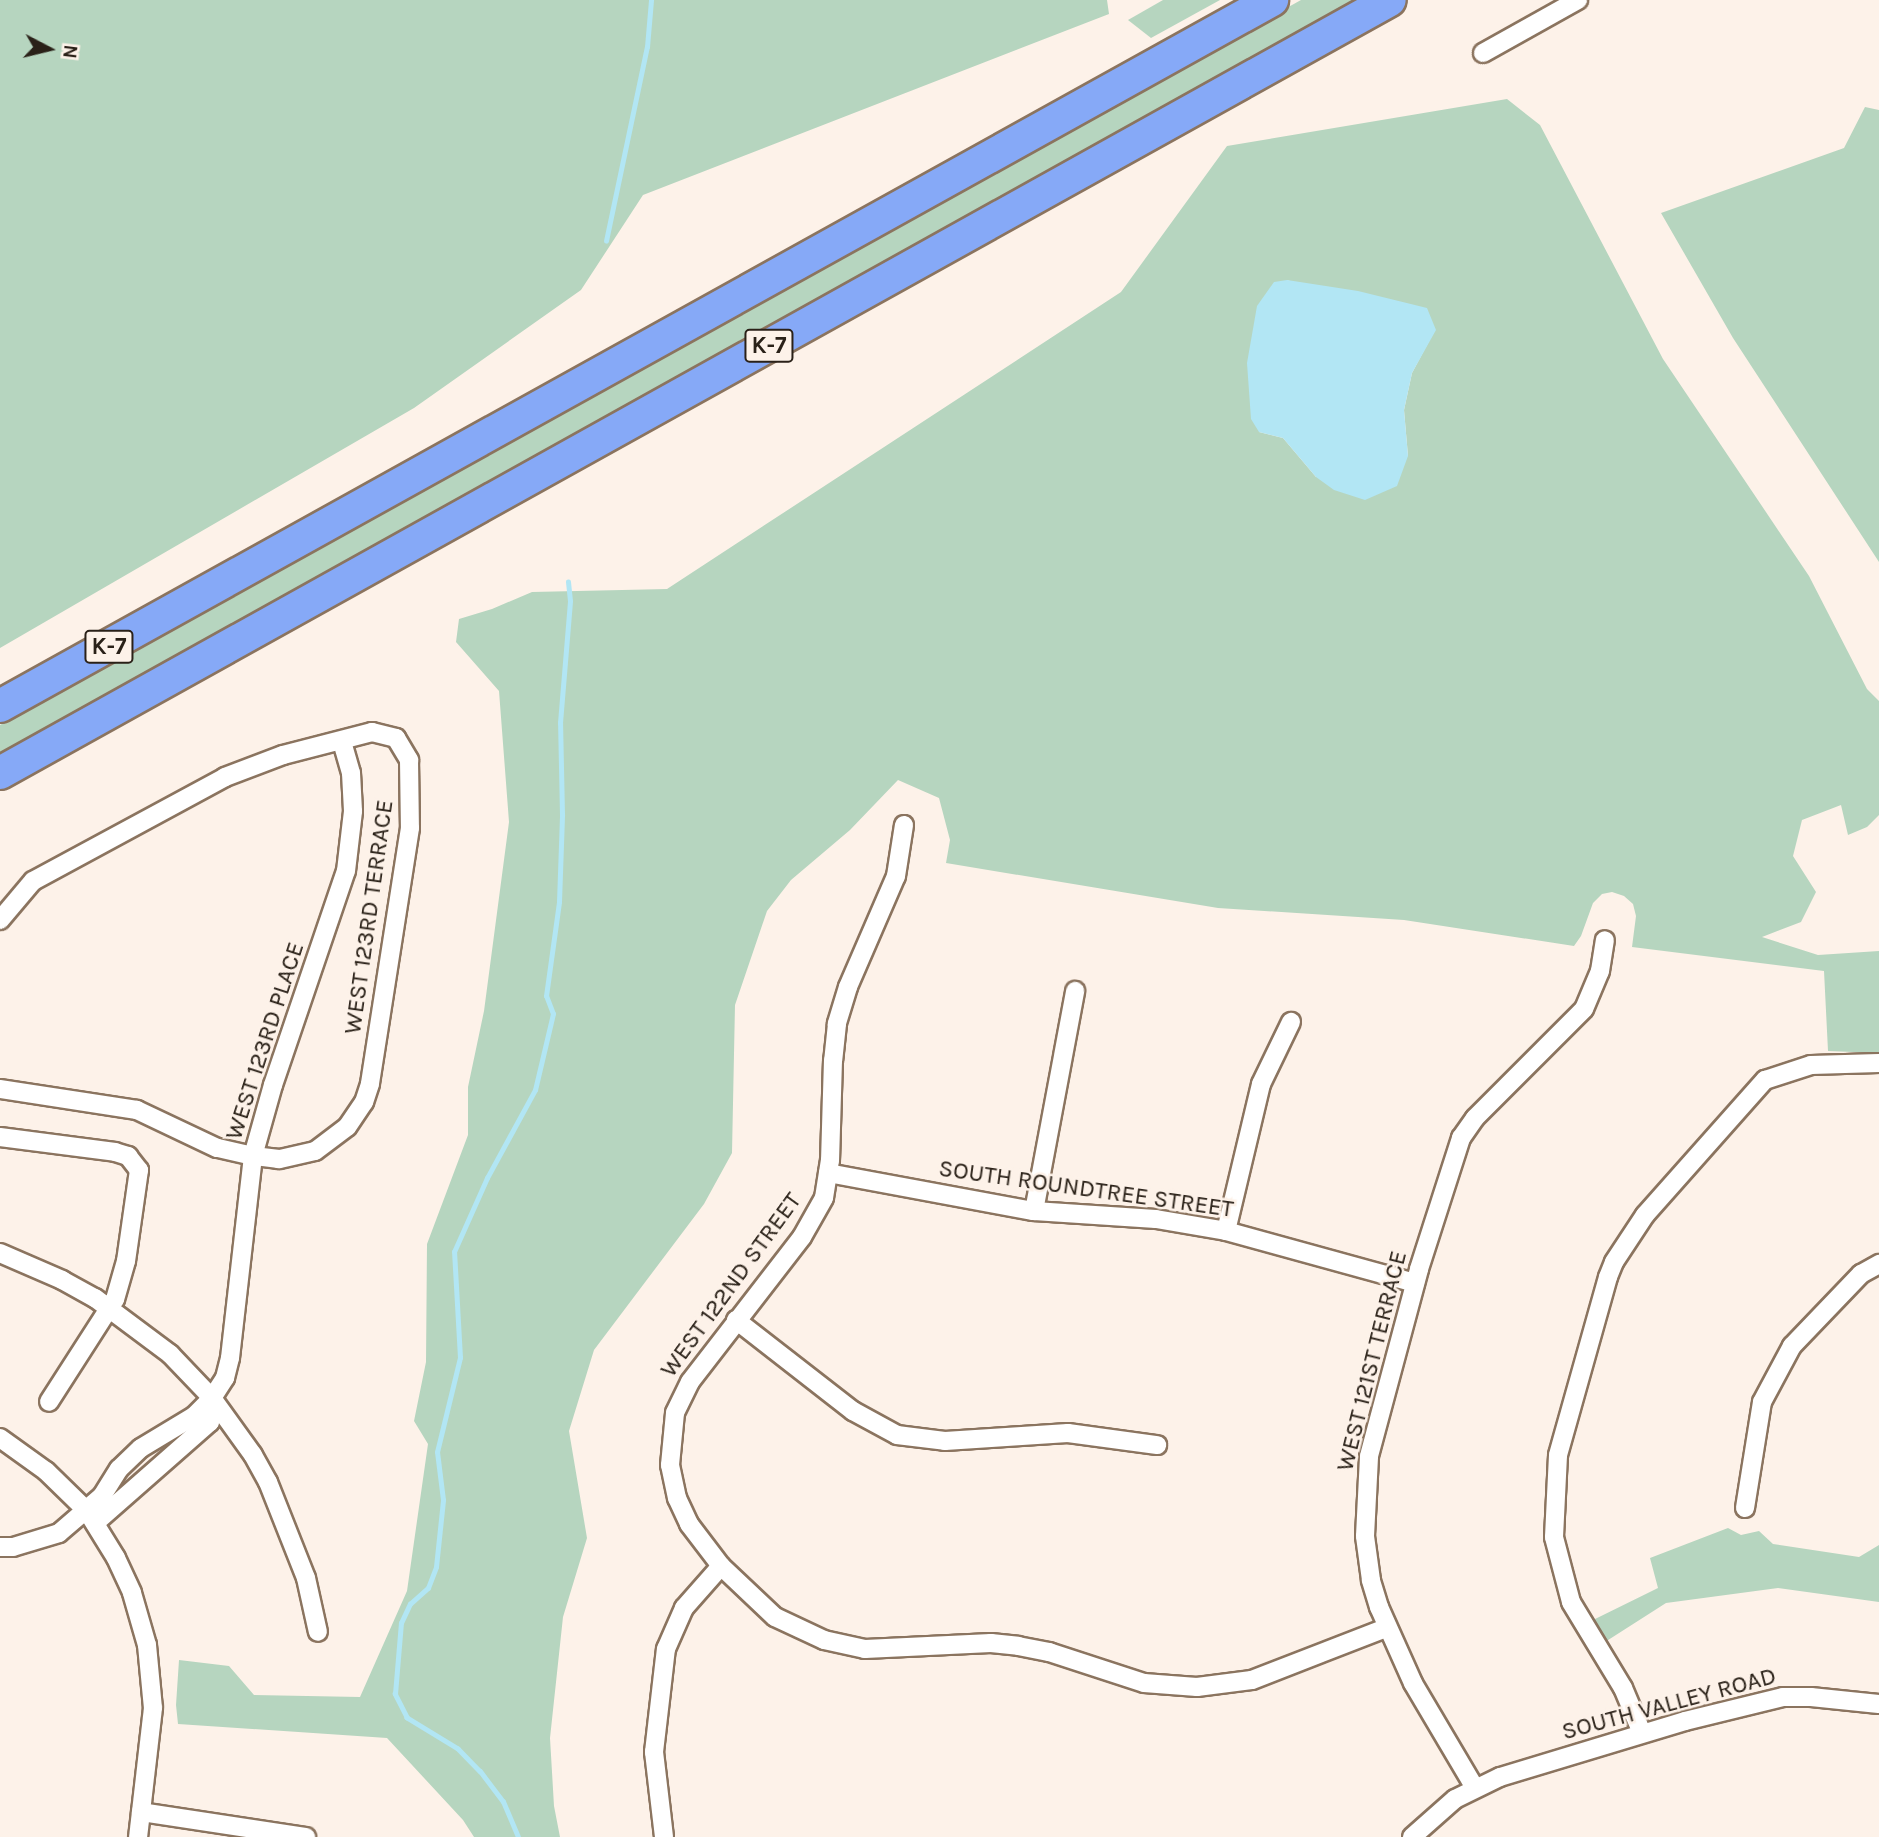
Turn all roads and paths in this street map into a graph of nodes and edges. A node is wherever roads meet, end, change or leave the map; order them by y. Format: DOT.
graph roads {
  1 [pos="1272,0"];
  2 [pos="1390,0"];
  3 [pos="1578,0"];
  4 [pos="1483,52"];
  5 [pos="0,706"];
  6 [pos="342,741"];
  7 [pos="0,772"];
  8 [pos="904,825"];
  9 [pos="0,920"];
  10 [pos="1605,940"];
  11 [pos="1074,991"];
  12 [pos="1291,1022"];
  13 [pos="1879,1063"];
  14 [pos="0,1089"];
  15 [pos="0,1138"];
  16 [pos="253,1156"];
  17 [pos="828,1174"];
  18 [pos="1034,1211"];
  19 [pos="1226,1231"];
  20 [pos="0,1253"];
  21 [pos="1879,1264"];
  22 [pos="1415,1283"];
  23 [pos="109,1308"];
  24 [pos="736,1320"];
  25 [pos="212,1398"];
  26 [pos="48,1402"];
  27 [pos="0,1438"];
  28 [pos="1157,1445"];
  29 [pos="113,1477"];
  30 [pos="67,1490"];
  31 [pos="1745,1508"];
  32 [pos="91,1517"];
  33 [pos="0,1547"];
  34 [pos="721,1566"];
  35 [pos="1387,1628"];
  36 [pos="318,1632"];
  37 [pos="1879,1704"];
  38 [pos="1642,1733"];
  39 [pos="1475,1788"];
  40 [pos="141,1812"];
  41 [pos="138,1837"];
  42 [pos="306,1837"];
  43 [pos="664,1837"];
  44 [pos="1412,1837"];
  1 -- 5 [label="highway, K-7"];
  2 -- 7 [label="highway, K-7"];
  3 -- 4 [label="street"];
  6 -- 9 [label="street"];
  6 -- 16 [label="street, WEST 123RD PLACE"];
  6 -- 16 [label="street, WEST 123RD TERRACE"];
  8 -- 17 [label="street, WEST 122ND STREET"];
  10 -- 22 [label="street, WEST 121ST TERRACE"];
  11 -- 18 [label="street"];
  12 -- 19 [label="street"];
  13 -- 38 [label="street"];
  14 -- 16 [label="street"];
  15 -- 23 [label="street"];
  16 -- 25 [label="street, WEST 123RD PLACE"];
  17 -- 18 [label="street, SOUTH ROUNDTREE STREET"];
  17 -- 24 [label="street, WEST 122ND STREET"];
  18 -- 19 [label="street, SOUTH ROUNDTREE STREET"];
  19 -- 22 [label="street, SOUTH ROUNDTREE STREET"];
  20 -- 23 [label="street"];
  21 -- 31 [label="street"];
  22 -- 35 [label="street, WEST 121ST TERRACE"];
  23 -- 25 [label="street"];
  23 -- 26 [label="street"];
  24 -- 28 [label="street"];
  24 -- 34 [label="street, WEST 122ND STREET"];
  25 -- 29 [label="street, WEST 123RD PLACE"];
  25 -- 32 [label="street, WEST 123RD PLACE"];
  25 -- 36 [label="street"];
  27 -- 30 [label="street"];
  29 -- 30 [label="street"];
  29 -- 32 [label="street, WEST 123RD PLACE"];
  30 -- 32 [label="street"];
  32 -- 33 [label="street"];
  32 -- 40 [label="street"];
  34 -- 35 [label="street"];
  34 -- 43 [label="street"];
  35 -- 39 [label="street, WEST 121ST TERRACE"];
  37 -- 38 [label="street, SOUTH VALLEY ROAD"];
  38 -- 39 [label="street, SOUTH VALLEY ROAD"];
  39 -- 44 [label="street"];
  40 -- 41 [label="street"];
  40 -- 42 [label="street"];
}
